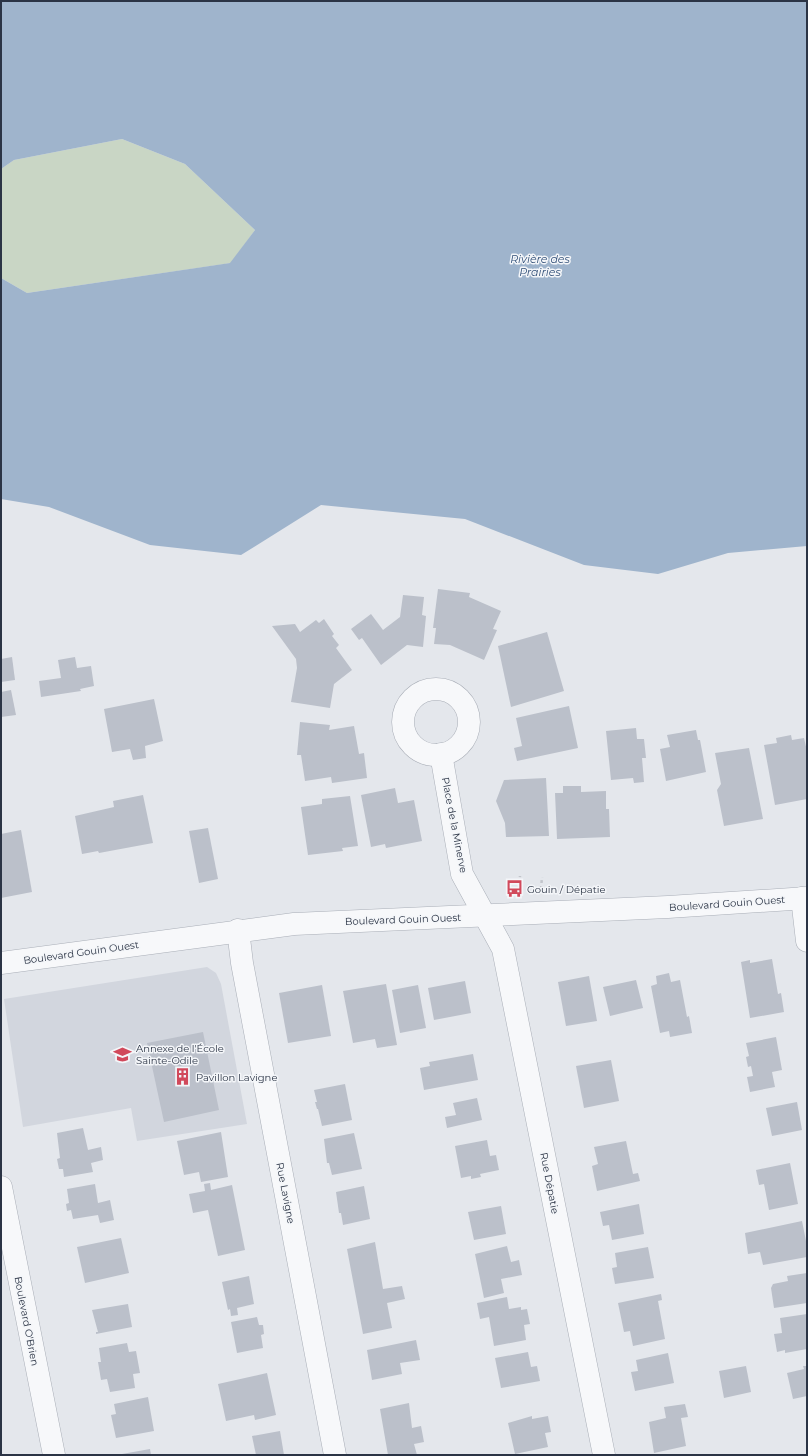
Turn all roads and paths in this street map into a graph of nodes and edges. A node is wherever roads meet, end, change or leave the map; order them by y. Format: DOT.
graph roads {
  1 [pos="442,754"];
  2 [pos="520,876"];
  3 [pos="542,877"];
  4 [pos="519,889"];
  5 [pos="541,890"];
  6 [pos="805,898"];
  7 [pos="485,915"];
  8 [pos="238,930"];
  9 [pos="807,940"];
  10 [pos="1,963"];
  11 [pos="1,1187"];
  12 [pos="54,1455"];
  13 [pos="335,1455"];
  14 [pos="604,1455"];
  1 -- 7 [label="street, Place de la Minerve"];
  2 -- 4 [label="path"];
  3 -- 5 [label="path"];
  6 -- 7 [label="street, Boulevard Gouin Ouest"];
  6 -- 9 [label="street"];
  7 -- 8 [label="street, Boulevard Gouin Ouest"];
  7 -- 14 [label="street, Rue Dépatie"];
  8 -- 10 [label="street, Boulevard Gouin Ouest"];
  8 -- 13 [label="street, Rue Lavigne"];
  11 -- 12 [label="street, Boulevard O'Brien"];
}
